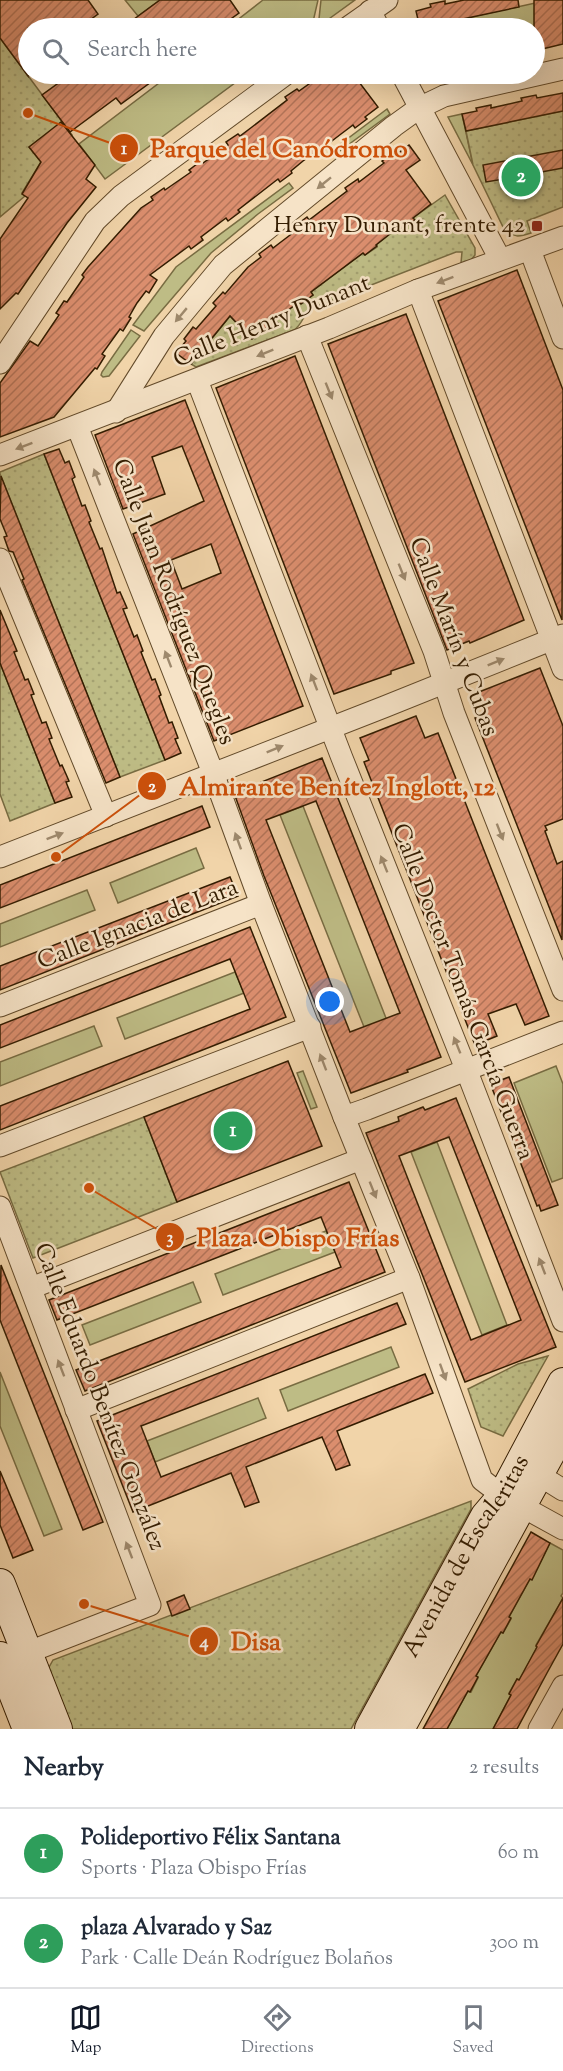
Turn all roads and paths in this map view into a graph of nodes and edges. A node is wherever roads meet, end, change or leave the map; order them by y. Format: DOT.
graph roads {
  1 [pos="563,69"];
  2 [pos="545,73"];
  3 [pos="272,84"];
  4 [pos="407,84"];
  5 [pos="497,84"];
  6 [pos="419,108"];
  7 [pos="563,237"];
  8 [pos="530,250"];
  9 [pos="500,259"];
  10 [pos="418,290"];
  11 [pos="307,336"];
  12 [pos="563,338"];
  13 [pos="0,363"];
  14 [pos="196,380"];
  15 [pos="116,412"];
  16 [pos="77,426"];
  17 [pos="0,455"];
  18 [pos="0,559"];
  19 [pos="557,637"];
  20 [pos="563,669"];
  21 [pos="444,683"];
  22 [pos="331,727"];
  23 [pos="213,773"];
  24 [pos="105,816"];
  25 [pos="0,856"];
  26 [pos="261,904"];
  27 [pos="563,990"];
  28 [pos="0,1006"];
  29 [pos="310,1027"];
  30 [pos="563,1032"];
  31 [pos="466,1069"];
  32 [pos="344,1117"];
  33 [pos="0,1146"];
  34 [pos="361,1159"];
  35 [pos="0,1207"];
  36 [pos="8,1254"];
  37 [pos="409,1278"];
  38 [pos="30,1288"];
  39 [pos="563,1321"];
  40 [pos="563,1383"];
  41 [pos="76,1410"];
  42 [pos="563,1429"];
  43 [pos="551,1482"];
  44 [pos="512,1501"];
  45 [pos="563,1529"];
  46 [pos="0,1584"];
  47 [pos="7,1658"];
  48 [pos="563,1686"];
  49 [pos="28,1729"];
  50 [pos="57,1729"];
  51 [pos="370,1729"];
  52 [pos="399,1729"];
  53 [pos="539,1729"];
  1 -- 2 [label="street"];
  3 -- 13 [label="street"];
  4 -- 6 [label="street"];
  5 -- 6 [label="street"];
  6 -- 9 [label="street"];
  6 -- 15 [label="street, one-way"];
  7 -- 8 [label="street, Calle Henry Dunant"];
  8 -- 9 [label="street, Calle Henry Dunant"];
  8 -- 12 [label="street"];
  9 -- 10 [label="street, Calle Henry Dunant, one-way"];
  10 -- 11 [label="street, Calle Henry Dunant"];
  10 -- 19 [label="street"];
  11 -- 14 [label="street, Calle Henry Dunant, one-way"];
  11 -- 21 [label="street, Calle Marín y Cubas, one-way"];
  14 -- 15 [label="street, Calle Henry Dunant"];
  22 -- 14 [label="street, Calle Doctor Tomás García Guerra, one-way"];
  15 -- 16 [label="street, Calle Henry Dunant"];
  16 -- 17 [label="street, Calle Henry Dunant, one-way"];
  23 -- 16 [label="street, Calle Juan Rodríguez Quegles, one-way"];
  18 -- 24 [label="street"];
  19 -- 20 [label="street"];
  21 -- 19 [label="street, one-way"];
  21 -- 22 [label="street"];
  21 -- 27 [label="street, Calle Marín y Cubas, one-way"];
  23 -- 22 [label="street, one-way"];
  31 -- 22 [label="street, Calle Doctor Tomás García Guerra, one-way"];
  23 -- 24 [label="street"];
  26 -- 23 [label="street, Calle Juan Rodríguez Quegles, one-way"];
  25 -- 24 [label="street, one-way"];
  26 -- 28 [label="street, Calle Ignacia de Lara"];
  26 -- 29 [label="street, Calle Juan Rodríguez Quegles"];
  32 -- 29 [label="street, Calle Juan Rodríguez Quegles, one-way"];
  29 -- 33 [label="street"];
  30 -- 31 [label="street"];
  31 -- 32 [label="street"];
  39 -- 31 [label="street, Calle Doctor Tomás García Guerra, one-way"];
  32 -- 34 [label="street, Calle Juan Rodríguez Quegles"];
  34 -- 37 [label="street, Calle Juan Rodríguez Quegles, one-way"];
  34 -- 38 [label="street"];
  35 -- 36 [label="street, Calle Eduardo Benítez González"];
  36 -- 38 [label="street, Calle Eduardo Benítez González"];
  37 -- 41 [label="street"];
  37 -- 44 [label="street, Calle Juan Rodríguez Quegles, one-way"];
  41 -- 38 [label="street, Calle Eduardo Benítez González, one-way"];
  40 -- 44 [label="street, Avenida de Escaleritas"];
  47 -- 41 [label="street, Calle Eduardo Benítez González, one-way"];
  42 -- 43 [label="street, Avenida de Escaleritas"];
  43 -- 44 [label="street, Avenida de Escaleritas"];
  44 -- 45 [label="street, Calle Juan Rodríguez Quegles"];
  44 -- 51 [label="street, Avenida de Escaleritas"];
  44 -- 52 [label="street, Avenida de Escaleritas"];
  46 -- 47 [label="street"];
  47 -- 49 [label="street"];
  47 -- 50 [label="street"];
  48 -- 53 [label="street"];
}
